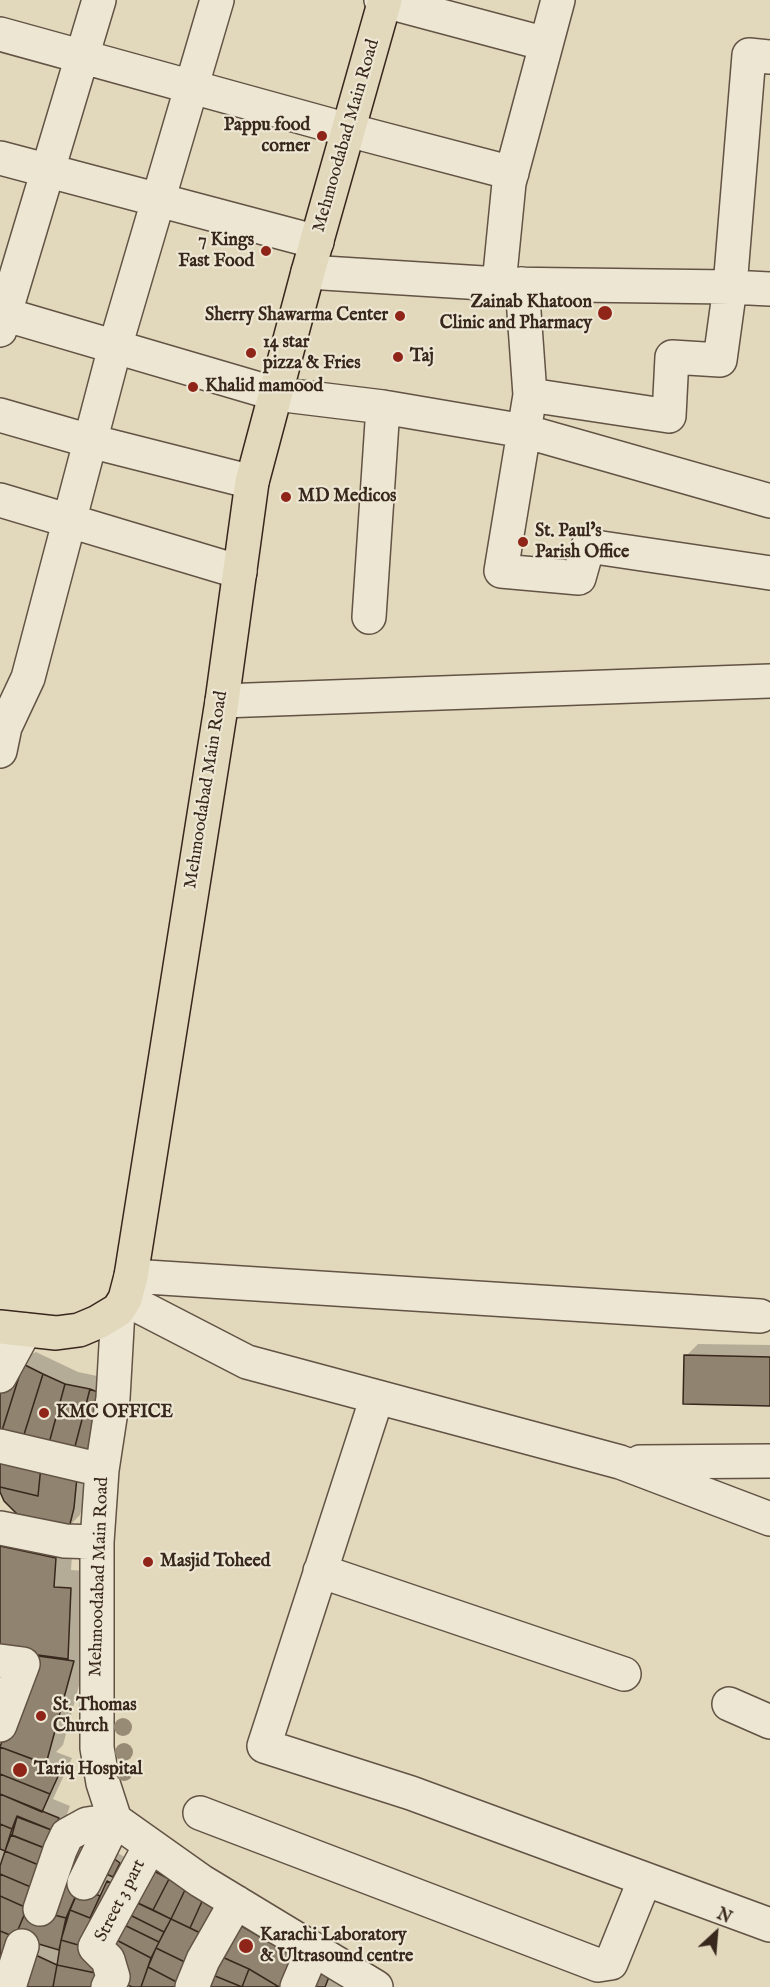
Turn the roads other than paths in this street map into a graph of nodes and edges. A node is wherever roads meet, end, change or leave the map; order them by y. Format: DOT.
graph roads {
  1 [pos="99,0"];
  2 [pos="217,0"];
  3 [pos="384,0"];
  4 [pos="558,0"];
  5 [pos="0,34"];
  6 [pos="546,44"];
  7 [pos="82,57"];
  8 [pos="770,57"];
  9 [pos="192,87"];
  10 [pos="348,130"];
  11 [pos="0,158"];
  12 [pos="47,171"];
  13 [pos="512,173"];
  14 [pos="158,200"];
  15 [pos="313,257"];
  16 [pos="510,284"];
  17 [pos="730,287"];
  18 [pos="770,289"];
  19 [pos="2,319"];
  20 [pos="115,347"];
  21 [pos="276,394"];
  22 [pos="530,395"];
  23 [pos="383,407"];
  24 [pos="0,415"];
  25 [pos="524,431"];
  26 [pos="90,441"];
  27 [pos="252,482"];
  28 [pos="0,500"];
  29 [pos="770,501"];
  30 [pos="69,521"];
  31 [pos="240,572"];
  32 [pos="770,573"];
  33 [pos="369,617"];
  34 [pos="770,681"];
  35 [pos="222,701"];
  36 [pos="0,751"];
  37 [pos="125,1295"];
  38 [pos="760,1316"];
  39 [pos="12,1328"];
  40 [pos="0,1376"];
  41 [pos="377,1397"];
  42 [pos="0,1446"];
  43 [pos="770,1461"];
  44 [pos="620,1462"];
  45 [pos="102,1470"];
  46 [pos="770,1519"];
  47 [pos="0,1528"];
  48 [pos="96,1542"];
  49 [pos="320,1572"];
  50 [pos="0,1661"];
  51 [pos="624,1674"];
  52 [pos="729,1704"];
  53 [pos="770,1722"];
  54 [pos="0,1725"];
  55 [pos="200,1813"];
  56 [pos="114,1820"];
  57 [pos="150,1846"];
  58 [pos="645,1880"];
  59 [pos="84,1883"];
  60 [pos="236,1902"];
  61 [pos="40,1909"];
  62 [pos="770,1925"];
  63 [pos="22,1946"];
  64 [pos="312,1948"];
  65 [pos="9,1987"];
  66 [pos="108,1987"];
  67 [pos="192,1987"];
  68 [pos="297,1987"];
  69 [pos="376,1987"];
  1 -- 7 [label="street"];
  2 -- 9 [label="street"];
  3 -- 6 [label="street"];
  3 -- 10 [label="main road, Mehmoodabad Main Road"];
  4 -- 6 [label="street"];
  5 -- 7 [label="street"];
  6 -- 13 [label="street"];
  7 -- 9 [label="street"];
  7 -- 12 [label="street"];
  8 -- 17 [label="street"];
  9 -- 10 [label="street"];
  9 -- 14 [label="street"];
  10 -- 13 [label="street"];
  10 -- 15 [label="main road, Mehmoodabad Main Road"];
  11 -- 12 [label="street"];
  12 -- 14 [label="street"];
  12 -- 19 [label="street"];
  13 -- 16 [label="street"];
  14 -- 15 [label="street"];
  14 -- 20 [label="street"];
  15 -- 16 [label="street"];
  15 -- 21 [label="main road, Mehmoodabad Main Road"];
  16 -- 17 [label="street"];
  16 -- 22 [label="street"];
  17 -- 18 [label="street"];
  17 -- 22 [label="street"];
  19 -- 20 [label="street"];
  20 -- 21 [label="street"];
  20 -- 26 [label="street"];
  21 -- 23 [label="street"];
  21 -- 27 [label="main road, Mehmoodabad Main Road"];
  22 -- 25 [label="street"];
  23 -- 25 [label="street"];
  23 -- 33 [label="street"];
  24 -- 26 [label="street"];
  25 -- 29 [label="street"];
  25 -- 32 [label="street"];
  26 -- 27 [label="street"];
  26 -- 30 [label="street"];
  27 -- 31 [label="main road, Mehmoodabad Main Road"];
  28 -- 30 [label="street"];
  30 -- 31 [label="street"];
  30 -- 36 [label="street"];
  31 -- 35 [label="main road, Mehmoodabad Main Road"];
  34 -- 35 [label="street"];
  35 -- 37 [label="main road, Mehmoodabad Main Road"];
  37 -- 38 [label="street"];
  37 -- 39 [label="main road"];
  37 -- 41 [label="street"];
  37 -- 45 [label="street, Mehmoodabad Main Road"];
  39 -- 40 [label="street"];
  41 -- 44 [label="street"];
  41 -- 49 [label="street"];
  42 -- 45 [label="street"];
  43 -- 44 [label="street"];
  44 -- 46 [label="street"];
  45 -- 48 [label="street, Mehmoodabad Main Road"];
  47 -- 48 [label="street"];
  48 -- 56 [label="street, Mehmoodabad Main Road"];
  49 -- 51 [label="street"];
  49 -- 58 [label="street"];
  50 -- 54 [label="street"];
  52 -- 53 [label="street"];
  55 -- 58 [label="street"];
  56 -- 57 [label="street"];
  56 -- 59 [label="street"];
  56 -- 61 [label="street"];
  57 -- 60 [label="street"];
  57 -- 66 [label="street, Street 3 part"];
  58 -- 62 [label="street"];
  60 -- 64 [label="street"];
  60 -- 67 [label="street"];
  63 -- 65 [label="street"];
  64 -- 68 [label="street"];
  64 -- 69 [label="street"];
}
